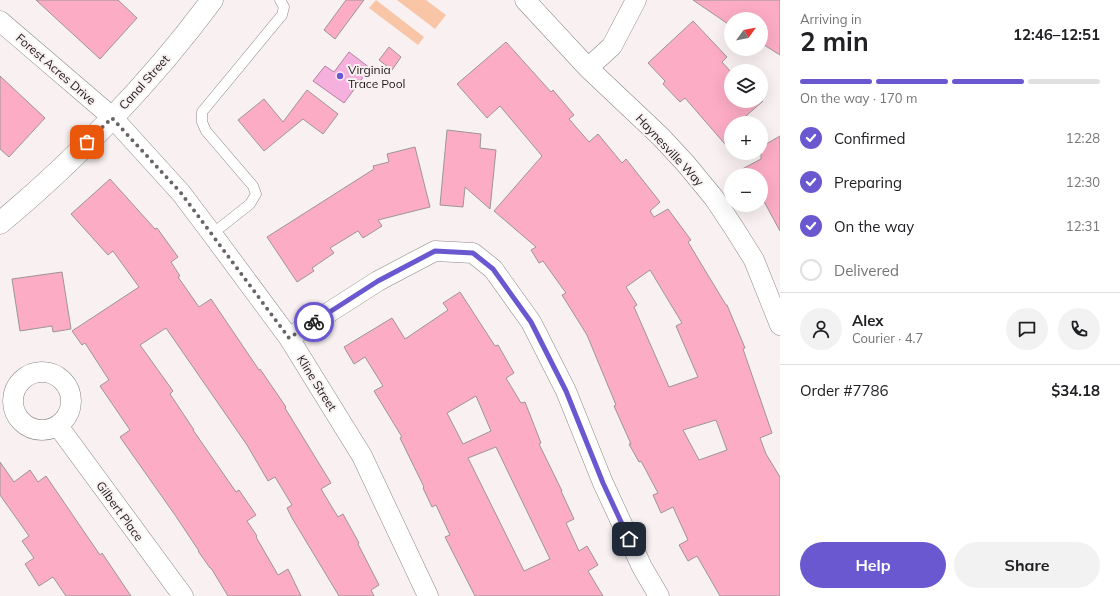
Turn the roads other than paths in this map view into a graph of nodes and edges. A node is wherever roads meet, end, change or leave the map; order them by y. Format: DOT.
graph roads {
  1 [pos="212,0"];
  2 [pos="280,0"];
  3 [pos="524,0"];
  4 [pos="636,0"];
  5 [pos="0,21"];
  6 [pos="588,68"];
  7 [pos="112,118"];
  8 [pos="0,223"];
  9 [pos="212,234"];
  10 [pos="774,292"];
  11 [pos="780,325"];
  12 [pos="289,338"];
  13 [pos="58,426"];
  14 [pos="182,596"];
  15 [pos="428,596"];
  16 [pos="659,596"];
  1 -- 7 [label="street, Canal Street"];
  2 -- 9 [label="lane"];
  3 -- 6 [label="street, Haynesville Way"];
  4 -- 6 [label="street"];
  5 -- 7 [label="street, Forest Acres Drive"];
  6 -- 10 [label="street, Haynesville Way"];
  7 -- 8 [label="street, Canal Street"];
  7 -- 9 [label="street, Kline Street"];
  9 -- 12 [label="street, Kline Street"];
  10 -- 11 [label="street, Haynesville Way"];
  12 -- 15 [label="street, Kline Street"];
  12 -- 16 [label="street"];
  13 -- 14 [label="street, Gilbert Place"];
}
